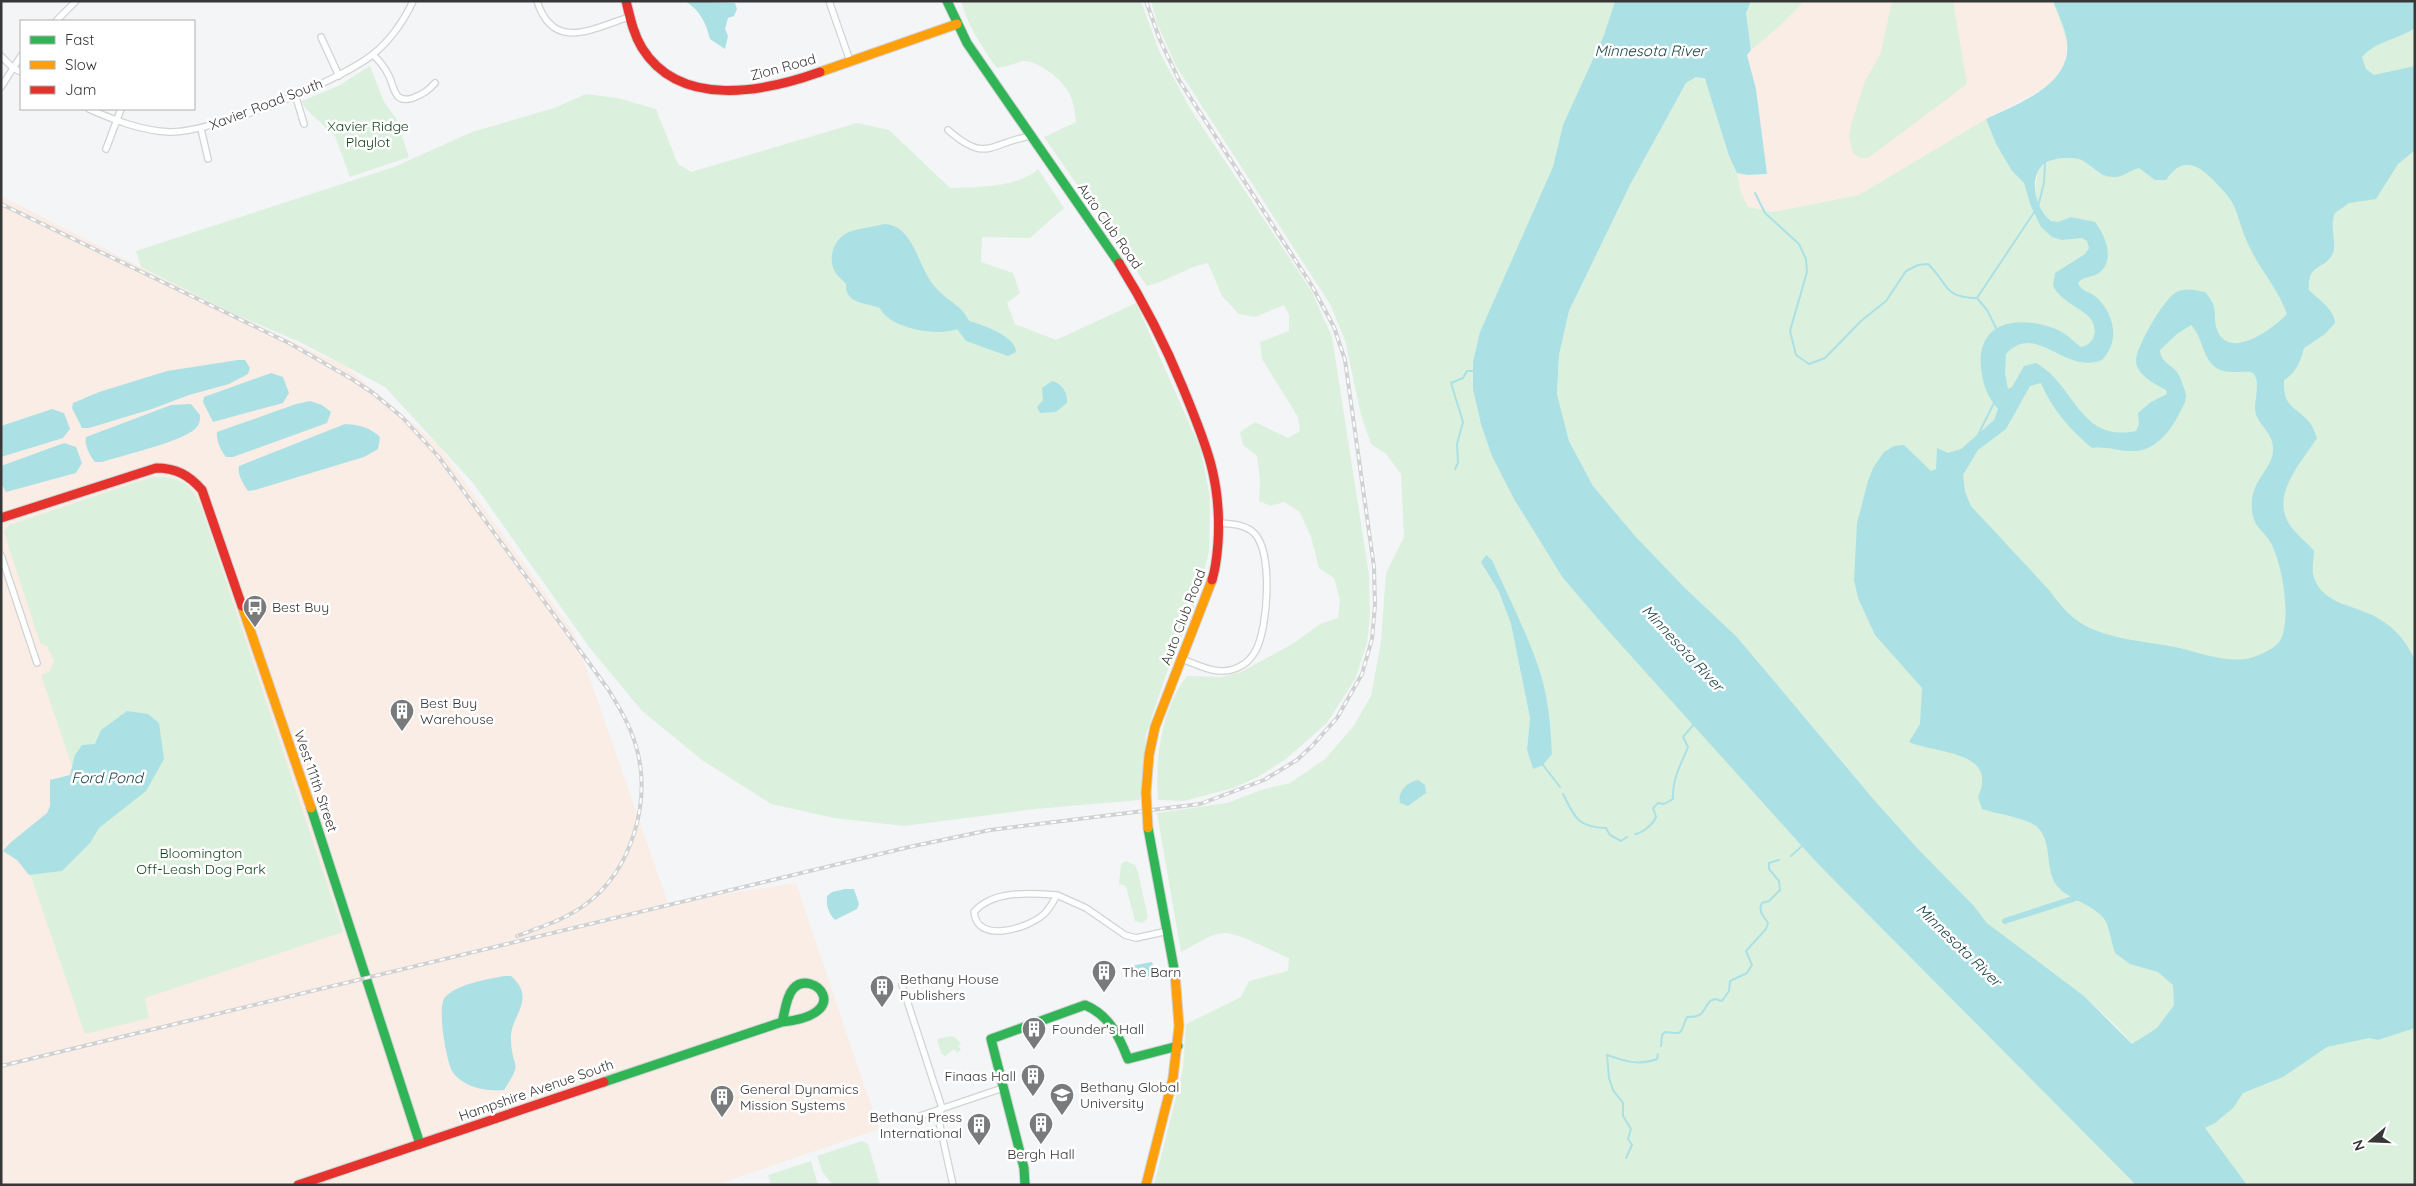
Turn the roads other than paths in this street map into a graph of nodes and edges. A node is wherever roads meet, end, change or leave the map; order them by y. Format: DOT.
graph roads {
  1 [pos="76,1"];
  2 [pos="413,1"];
  3 [pos="537,1"];
  4 [pos="626,1"];
  5 [pos="829,1"];
  6 [pos="947,1"];
  7 [pos="629,17"];
  8 [pos="57,20"];
  9 [pos="957,24"];
  10 [pos="321,37"];
  11 [pos="373,55"];
  12 [pos="1,56"];
  13 [pos="20,58"];
  14 [pos="850,61"];
  15 [pos="13,68"];
  16 [pos="20,72"];
  17 [pos="339,76"];
  18 [pos="435,83"];
  19 [pos="1,87"];
  20 [pos="295,94"];
  21 [pos="91,110"];
  22 [pos="121,110"];
  23 [pos="116,120"];
  24 [pos="304,124"];
  25 [pos="201,130"];
  26 [pos="948,130"];
  27 [pos="1031,136"];
  28 [pos="106,149"];
  29 [pos="208,158"];
  30 [pos="1,518"];
  31 [pos="1220,523"];
  32 [pos="1,555"];
  33 [pos="1182,660"];
  34 [pos="37,663"];
  35 [pos="1056,895"];
  36 [pos="1168,931"];
  37 [pos="902,985"];
  38 [pos="782,1022"];
  39 [pos="1178,1046"];
  40 [pos="1003,1088"];
  41 [pos="942,1108"];
  42 [pos="908,1120"];
  43 [pos="420,1144"];
  44 [pos="314,1182"];
  45 [pos="298,1185"];
  46 [pos="953,1185"];
  47 [pos="1025,1185"];
  48 [pos="1146,1185"];
  1 -- 8 [label="street"];
  2 -- 11 [label="street, Xavier Road South"];
  3 -- 7 [label="street"];
  4 -- 7 [label="street, Zion Road"];
  5 -- 14 [label="street"];
  6 -- 9 [label="street, Auto Club Road"];
  7 -- 14 [label="street, Zion Road"];
  9 -- 14 [label="street, Zion Road"];
  9 -- 27 [label="street, Auto Club Road"];
  10 -- 17 [label="street"];
  11 -- 17 [label="street, Xavier Road South"];
  11 -- 18 [label="street"];
  12 -- 15 [label="street"];
  13 -- 15 [label="street"];
  15 -- 16 [label="street"];
  15 -- 19 [label="street"];
  17 -- 20 [label="street, Xavier Road South"];
  20 -- 24 [label="street"];
  20 -- 25 [label="street, Xavier Road South"];
  21 -- 23 [label="street, Xavier Road South"];
  22 -- 23 [label="street"];
  23 -- 25 [label="street, Xavier Road South"];
  23 -- 28 [label="street"];
  25 -- 29 [label="street"];
  26 -- 27 [label="street"];
  27 -- 31 [label="street, Auto Club Road"];
  30 -- 43 [label="street, West 111th Street"];
  31 -- 33 [label="street, Auto Club Road"];
  31 -- 33 [label="street"];
  32 -- 34 [label="street"];
  33 -- 36 [label="street, Auto Club Road, bridge"];
  35 -- 35 [label="street"];
  35 -- 36 [label="street"];
  36 -- 39 [label="street, Auto Club Road"];
  37 -- 41 [label="street"];
  38 -- 38 [label="street, Hampshire Avenue South"];
  38 -- 43 [label="street, Hampshire Avenue South"];
  39 -- 40 [label="street"];
  39 -- 48 [label="street, Auto Club Road"];
  40 -- 41 [label="street"];
  40 -- 47 [label="street"];
  41 -- 42 [label="street"];
  41 -- 46 [label="street"];
  43 -- 44 [label="street, Hampshire Avenue South"];
  44 -- 45 [label="street, Hampshire Avenue South"];
}
